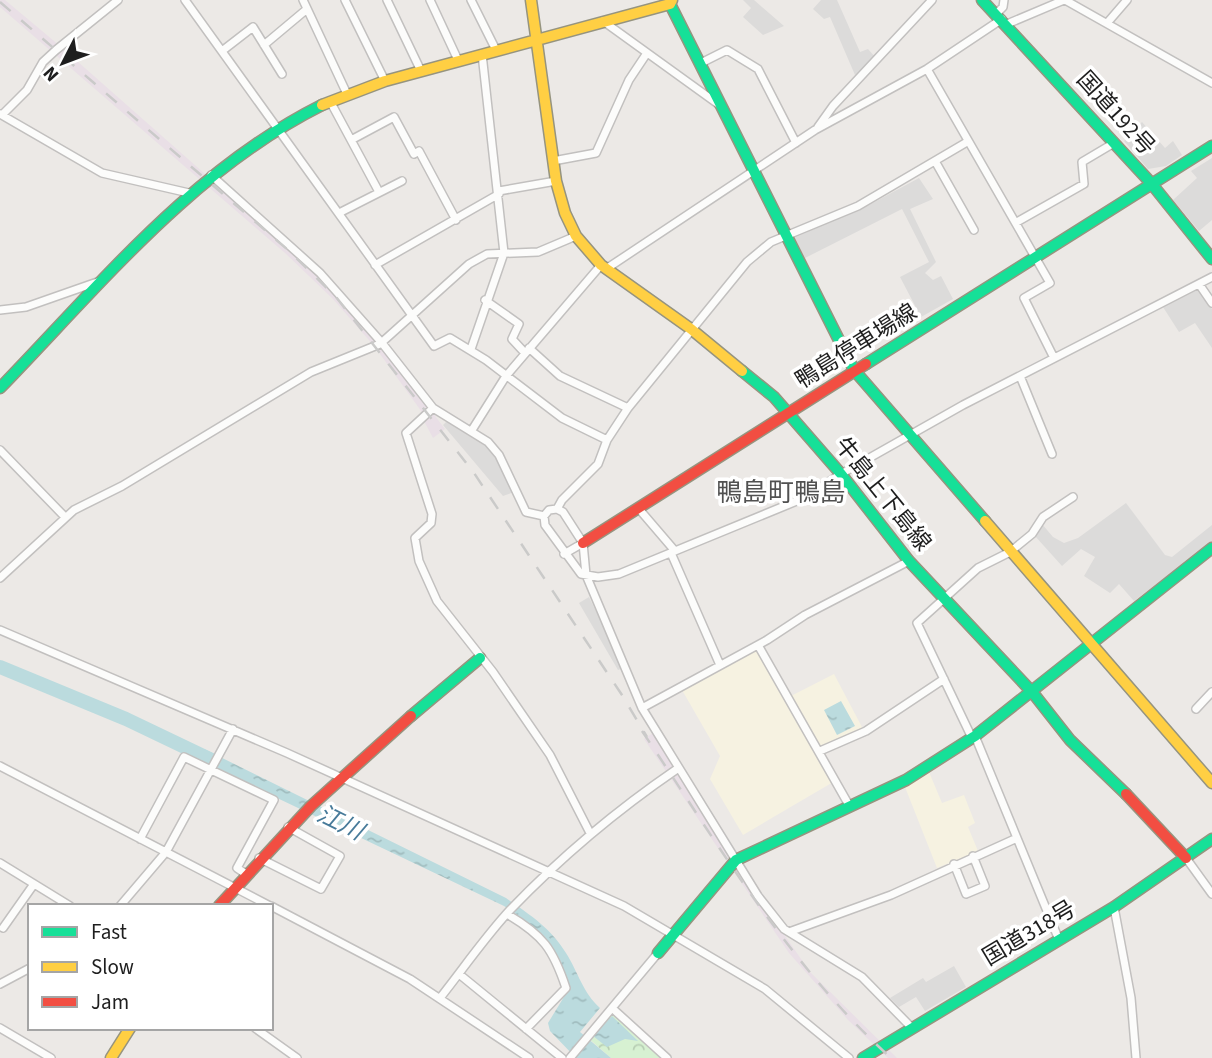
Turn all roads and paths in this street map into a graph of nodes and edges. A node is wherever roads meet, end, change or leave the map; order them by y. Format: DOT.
graph roads {
  1 [pos="118,0"];
  2 [pos="185,0"];
  3 [pos="303,0"];
  4 [pos="345,0"];
  5 [pos="387,0"];
  6 [pos="430,0"];
  7 [pos="471,0"];
  8 [pos="531,0"];
  9 [pos="932,0"];
  10 [pos="982,0"];
  11 [pos="1004,0"];
  12 [pos="1065,0"];
  13 [pos="1127,0"];
  14 [pos="671,2"];
  15 [pos="307,9"];
  16 [pos="1002,19"];
  17 [pos="603,21"];
  18 [pos="1108,22"];
  19 [pos="539,38"];
  20 [pos="264,45"];
  21 [pos="496,50"];
  22 [pos="222,51"];
  23 [pos="647,53"];
  24 [pos="482,54"];
  25 [pos="458,61"];
  26 [pos="701,63"];
  27 [pos="927,69"];
  28 [pos="421,71"];
  29 [pos="282,74"];
  30 [pos="385,81"];
  31 [pos="1212,83"];
  32 [pos="347,94"];
  33 [pos="330,101"];
  34 [pos="724,109"];
  35 [pos="1,115"];
  36 [pos="278,127"];
  37 [pos="815,130"];
  38 [pos="351,140"];
  39 [pos="967,142"];
  40 [pos="796,143"];
  41 [pos="1114,143"];
  42 [pos="1212,146"];
  43 [pos="554,161"];
  44 [pos="935,161"];
  45 [pos="756,170"];
  46 [pos="211,175"];
  47 [pos="402,181"];
  48 [pos="556,181"];
  49 [pos="1151,183"];
  50 [pos="379,192"];
  51 [pos="499,192"];
  52 [pos="189,193"];
  53 [pos="339,213"];
  54 [pos="456,220"];
  55 [pos="1017,222"];
  56 [pos="974,230"];
  57 [pos="788,235"];
  58 [pos="576,236"];
  59 [pos="504,253"];
  60 [pos="1037,257"];
  61 [pos="1212,259"];
  62 [pos="374,265"];
  63 [pos="604,267"];
  64 [pos="1212,277"];
  65 [pos="105,279"];
  66 [pos="1199,284"];
  67 [pos="485,300"];
  68 [pos="1212,303"];
  69 [pos="0,310"];
  70 [pos="412,316"];
  71 [pos="691,330"];
  72 [pos="382,343"];
  73 [pos="471,349"];
  74 [pos="527,351"];
  75 [pos="1054,358"];
  76 [pos="854,370"];
  77 [pos="506,376"];
  78 [pos="1020,376"];
  79 [pos="0,388"];
  80 [pos="433,408"];
  81 [pos="628,408"];
  82 [pos="789,414"];
  83 [pos="472,430"];
  84 [pos="908,435"];
  85 [pos="607,440"];
  86 [pos="0,450"];
  87 [pos="1052,454"];
  88 [pos="841,474"];
  89 [pos="1073,497"];
  90 [pos="557,509"];
  91 [pos="639,509"];
  92 [pos="544,516"];
  93 [pos="65,517"];
  94 [pos="583,543"];
  95 [pos="1212,548"];
  96 [pos="673,552"];
  97 [pos="1010,552"];
  98 [pos="564,554"];
  99 [pos="909,561"];
  100 [pos="586,576"];
  101 [pos="0,578"];
  102 [pos="944,598"];
  103 [pos="0,630"];
  104 [pos="758,645"];
  105 [pos="1093,646"];
  106 [pos="480,658"];
  107 [pos="720,665"];
  108 [pos="944,679"];
  109 [pos="1212,692"];
  110 [pos="1033,693"];
  111 [pos="642,708"];
  112 [pos="1196,709"];
  113 [pos="233,729"];
  114 [pos="973,737"];
  115 [pos="820,751"];
  116 [pos="0,766"];
  117 [pos="677,769"];
  118 [pos="211,770"];
  119 [pos="339,777"];
  120 [pos="1212,783"];
  121 [pos="850,807"];
  122 [pos="288,827"];
  123 [pos="590,833"];
  124 [pos="1017,838"];
  125 [pos="140,839"];
  126 [pos="1212,839"];
  127 [pos="166,852"];
  128 [pos="973,856"];
  129 [pos="260,858"];
  130 [pos="1186,858"];
  131 [pos="736,860"];
  132 [pos="0,863"];
  133 [pos="954,864"];
  134 [pos="551,873"];
  135 [pos="246,874"];
  136 [pos="34,884"];
  137 [pos="234,887"];
  138 [pos="1212,894"];
  139 [pos="67,904"];
  140 [pos="122,904"];
  141 [pos="221,904"];
  142 [pos="267,904"];
  143 [pos="273,907"];
  144 [pos="1114,907"];
  145 [pos="508,913"];
  146 [pos="3,928"];
  147 [pos="789,932"];
  148 [pos="672,935"];
  149 [pos="1059,940"];
  150 [pos="658,953"];
  151 [pos="28,969"];
  152 [pos="459,974"];
  153 [pos="0,984"];
  154 [pos="440,998"];
  155 [pos="612,1008"];
  156 [pos="911,1027"];
  157 [pos="0,1028"];
  158 [pos="526,1029"];
  159 [pos="129,1030"];
  160 [pos="258,1030"];
  161 [pos="51,1058"];
  162 [pos="111,1058"];
  163 [pos="297,1058"];
  164 [pos="529,1058"];
  165 [pos="562,1058"];
  166 [pos="570,1058"];
  167 [pos="667,1058"];
  168 [pos="849,1058"];
  169 [pos="863,1058"];
  170 [pos="1136,1058"];
  1 -- 35 [label="street"];
  2 -- 22 [label="street"];
  3 -- 15 [label="street"];
  4 -- 30 [label="street"];
  5 -- 28 [label="street"];
  6 -- 25 [label="street"];
  7 -- 21 [label="street"];
  8 -- 19 [label="main road, 牛島上下島線"];
  9 -- 37 [label="street"];
  10 -- 16 [label="main road, 国道192号"];
  11 -- 16 [label="street"];
  12 -- 16 [label="street"];
  12 -- 18 [label="street"];
  13 -- 18 [label="street"];
  14 -- 17 [label="main road"];
  14 -- 26 [label="main road"];
  15 -- 20 [label="street"];
  15 -- 32 [label="street"];
  16 -- 27 [label="street"];
  16 -- 41 [label="main road, 国道192号"];
  17 -- 19 [label="main road"];
  17 -- 23 [label="street"];
  18 -- 31 [label="street"];
  19 -- 21 [label="main road"];
  19 -- 43 [label="main road, 牛島上下島線"];
  20 -- 22 [label="street"];
  20 -- 29 [label="street"];
  21 -- 24 [label="main road"];
  22 -- 36 [label="street"];
  23 -- 34 [label="street"];
  23 -- 43 [label="street"];
  24 -- 25 [label="main road"];
  24 -- 51 [label="street"];
  25 -- 28 [label="main road"];
  26 -- 34 [label="main road"];
  26 -- 40 [label="street"];
  27 -- 37 [label="street"];
  27 -- 39 [label="street"];
  28 -- 30 [label="main road"];
  30 -- 32 [label="main road"];
  32 -- 33 [label="main road"];
  33 -- 36 [label="main road"];
  33 -- 38 [label="street"];
  34 -- 45 [label="main road"];
  35 -- 52 [label="street"];
  36 -- 46 [label="main road"];
  36 -- 53 [label="street"];
  37 -- 40 [label="street"];
  38 -- 50 [label="street"];
  38 -- 54 [label="street"];
  39 -- 44 [label="street"];
  39 -- 55 [label="street"];
  40 -- 45 [label="street"];
  41 -- 49 [label="main road, 国道192号"];
  41 -- 55 [label="street"];
  42 -- 49 [label="main road, 鴨島停車場線"];
  43 -- 48 [label="main road, 牛島上下島線"];
  44 -- 56 [label="street"];
  44 -- 57 [label="street"];
  45 -- 57 [label="main road"];
  45 -- 63 [label="street"];
  46 -- 52 [label="main road"];
  46 -- 72 [label="street"];
  47 -- 50 [label="street"];
  48 -- 51 [label="street"];
  48 -- 58 [label="main road, 牛島上下島線"];
  49 -- 60 [label="main road, 鴨島停車場線"];
  49 -- 61 [label="main road, 国道192号"];
  50 -- 53 [label="street"];
  51 -- 54 [label="street"];
  51 -- 59 [label="street"];
  52 -- 65 [label="main road"];
  53 -- 62 [label="street"];
  54 -- 62 [label="street"];
  55 -- 60 [label="street"];
  57 -- 71 [label="street"];
  57 -- 76 [label="main road"];
  58 -- 59 [label="street"];
  58 -- 63 [label="main road, 牛島上下島線"];
  59 -- 67 [label="street"];
  59 -- 70 [label="street"];
  60 -- 75 [label="street"];
  60 -- 76 [label="main road, 鴨島停車場線"];
  62 -- 70 [label="street"];
  63 -- 71 [label="main road, 牛島上下島線"];
  63 -- 74 [label="street"];
  64 -- 66 [label="street"];
  65 -- 69 [label="street"];
  65 -- 79 [label="main road"];
  66 -- 68 [label="street"];
  66 -- 75 [label="street"];
  67 -- 73 [label="street"];
  67 -- 74 [label="street"];
  70 -- 72 [label="street"];
  70 -- 73 [label="street"];
  71 -- 81 [label="street"];
  71 -- 82 [label="main road, 牛島上下島線"];
  72 -- 80 [label="street"];
  72 -- 93 [label="street"];
  73 -- 77 [label="street"];
  74 -- 77 [label="street"];
  74 -- 81 [label="street"];
  75 -- 78 [label="street"];
  76 -- 82 [label="main road, 鴨島停車場線"];
  76 -- 84 [label="main road"];
  77 -- 83 [label="street"];
  77 -- 85 [label="street"];
  78 -- 84 [label="street"];
  78 -- 87 [label="street"];
  80 -- 83 [label="street"];
  80 -- 106 [label="street"];
  81 -- 85 [label="street"];
  82 -- 88 [label="main road, 牛島上下島線"];
  82 -- 91 [label="main road, 鴨島停車場線"];
  83 -- 92 [label="street"];
  84 -- 88 [label="street"];
  84 -- 97 [label="main road"];
  85 -- 90 [label="street"];
  86 -- 93 [label="street"];
  88 -- 96 [label="street"];
  88 -- 99 [label="main road, 牛島上下島線"];
  89 -- 97 [label="street"];
  90 -- 92 [label="street"];
  90 -- 94 [label="street"];
  91 -- 94 [label="main road, 鴨島停車場線"];
  91 -- 96 [label="street"];
  92 -- 98 [label="street"];
  93 -- 101 [label="street"];
  94 -- 98 [label="street"];
  94 -- 100 [label="street"];
  95 -- 105 [label="main road"];
  96 -- 100 [label="street"];
  96 -- 107 [label="street"];
  97 -- 102 [label="street"];
  97 -- 105 [label="main road"];
  98 -- 100 [label="street"];
  99 -- 102 [label="main road, 牛島上下島線"];
  99 -- 104 [label="street"];
  100 -- 111 [label="street"];
  102 -- 108 [label="street"];
  102 -- 110 [label="main road, 牛島上下島線"];
  103 -- 113 [label="street"];
  104 -- 107 [label="street"];
  104 -- 115 [label="street"];
  105 -- 110 [label="main road"];
  105 -- 120 [label="main road"];
  106 -- 119 [label="main road"];
  106 -- 123 [label="street"];
  107 -- 111 [label="street"];
  108 -- 114 [label="street"];
  108 -- 115 [label="street"];
  109 -- 112 [label="street"];
  110 -- 114 [label="main road"];
  110 -- 130 [label="main road, 牛島上下島線"];
  111 -- 117 [label="street"];
  113 -- 118 [label="street"];
  113 -- 119 [label="street"];
  114 -- 121 [label="main road"];
  114 -- 124 [label="street"];
  115 -- 121 [label="street"];
  116 -- 125 [label="street"];
  117 -- 123 [label="street"];
  117 -- 131 [label="street"];
  118 -- 125 [label="street"];
  118 -- 127 [label="street"];
  118 -- 135 [label="street"];
  119 -- 122 [label="main road"];
  119 -- 134 [label="street"];
  121 -- 131 [label="main road"];
  122 -- 129 [label="main road"];
  122 -- 129 [label="street"];
  123 -- 134 [label="street"];
  124 -- 128 [label="street"];
  124 -- 149 [label="street"];
  125 -- 127 [label="street"];
  126 -- 130 [label="main road, 国道318号"];
  127 -- 137 [label="street"];
  127 -- 140 [label="street"];
  128 -- 133 [label="street"];
  128 -- 133 [label="street"];
  129 -- 135 [label="main road"];
  130 -- 138 [label="street"];
  130 -- 144 [label="main road, 国道318号"];
  131 -- 147 [label="street"];
  131 -- 148 [label="main road"];
  132 -- 136 [label="street"];
  133 -- 147 [label="street"];
  134 -- 145 [label="street"];
  134 -- 148 [label="street"];
  135 -- 137 [label="main road"];
  136 -- 139 [label="street"];
  136 -- 146 [label="street"];
  137 -- 141 [label="main road"];
  137 -- 142 [label="street"];
  143 -- 154 [label="street"];
  144 -- 149 [label="main road, 国道318号"];
  144 -- 170 [label="street"];
  145 -- 152 [label="street"];
  145 -- 158 [label="street"];
  147 -- 156 [label="street"];
  148 -- 150 [label="main road"];
  148 -- 168 [label="street"];
  149 -- 156 [label="main road, 国道318号"];
  150 -- 155 [label="street"];
  151 -- 153 [label="street"];
  152 -- 154 [label="street"];
  152 -- 158 [label="street"];
  154 -- 164 [label="street"];
  155 -- 166 [label="street"];
  155 -- 167 [label="street"];
  156 -- 169 [label="main road, 国道318号"];
  157 -- 161 [label="street"];
  158 -- 165 [label="street"];
  159 -- 162 [label="main road"];
  160 -- 163 [label="street"];
}
